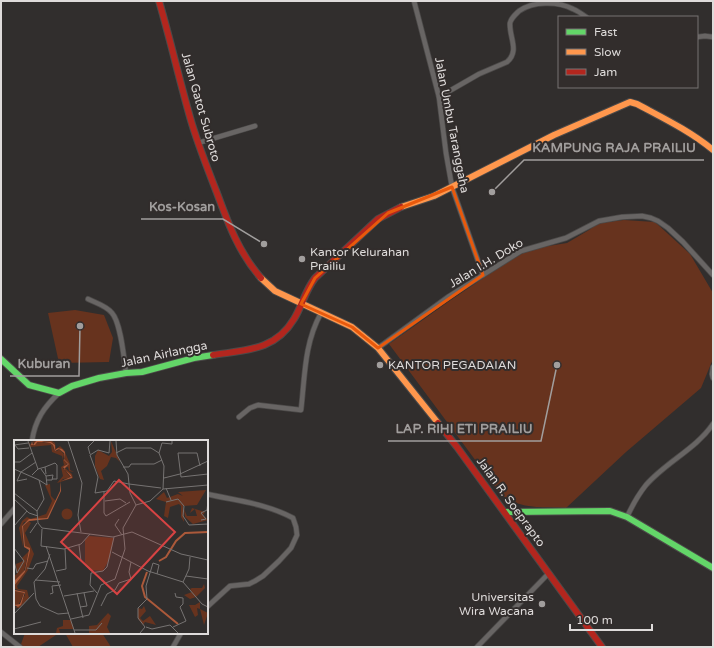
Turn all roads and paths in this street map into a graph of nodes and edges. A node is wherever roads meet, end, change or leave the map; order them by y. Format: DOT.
graph roads {
  1 [pos="159,1"];
  2 [pos="414,1"];
  3 [pos="584,16"];
  4 [pos="698,37"];
  5 [pos="713,37"];
  6 [pos="439,97"];
  7 [pos="255,126"];
  8 [pos="198,143"];
  9 [pos="713,150"];
  10 [pos="452,187"];
  11 [pos="483,275"];
  12 [pos="713,275"];
  13 [pos="88,299"];
  14 [pos="302,304"];
  15 [pos="321,313"];
  16 [pos="378,348"];
  17 [pos="1,359"];
  18 [pos="713,367"];
  19 [pos="126,373"];
  20 [pos="713,378"];
  21 [pos="59,393"];
  22 [pos="239,417"];
  23 [pos="713,424"];
  24 [pos="32,440"];
  25 [pos="208,494"];
  26 [pos="14,509"];
  27 [pos="505,512"];
  28 [pos="627,517"];
  29 [pos="1,524"];
  30 [pos="713,568"];
  31 [pos="549,573"];
  32 [pos="208,606"];
  33 [pos="1,632"];
  34 [pos="180,634"];
  35 [pos="20,647"];
  36 [pos="172,647"];
  37 [pos="477,647"];
  38 [pos="602,647"];
  1 -- 8 [label="main road, Jalan Gatot Subroto"];
  2 -- 6 [label="street, Jalan Umbu Taranggaha"];
  3 -- 6 [label="street"];
  4 -- 5 [label="street"];
  6 -- 10 [label="street, Jalan Umbu Taranggaha"];
  7 -- 8 [label="street"];
  8 -- 14 [label="main road, Jalan Gatot Subroto"];
  9 -- 10 [label="main road, Jalan Airlangga"];
  10 -- 11 [label="street, Jalan Umbu Taranggaha"];
  10 -- 14 [label="main road, Jalan Airlangga"];
  11 -- 12 [label="street, Jalan I.H. Doko"];
  11 -- 16 [label="street, Jalan I.H. Doko"];
  13 -- 19 [label="street"];
  14 -- 15 [label="main road, Jalan R. Soeprapto"];
  14 -- 19 [label="main road, Jalan Airlangga"];
  15 -- 16 [label="main road, Jalan R. Soeprapto"];
  15 -- 22 [label="street"];
  16 -- 27 [label="main road, Jalan R. Soeprapto"];
  17 -- 21 [label="main road"];
  18 -- 20 [label="street"];
  19 -- 21 [label="main road, Jalan Airlangga"];
  21 -- 24 [label="street"];
  23 -- 28 [label="street"];
  25 -- 32 [label="street"];
  26 -- 29 [label="street"];
  27 -- 28 [label="main road"];
  27 -- 31 [label="main road, Jalan R. Soeprapto"];
  28 -- 30 [label="main road"];
  31 -- 37 [label="street"];
  31 -- 38 [label="main road, Jalan R. Soeprapto"];
  33 -- 35 [label="street"];
  34 -- 36 [label="street"];
}
